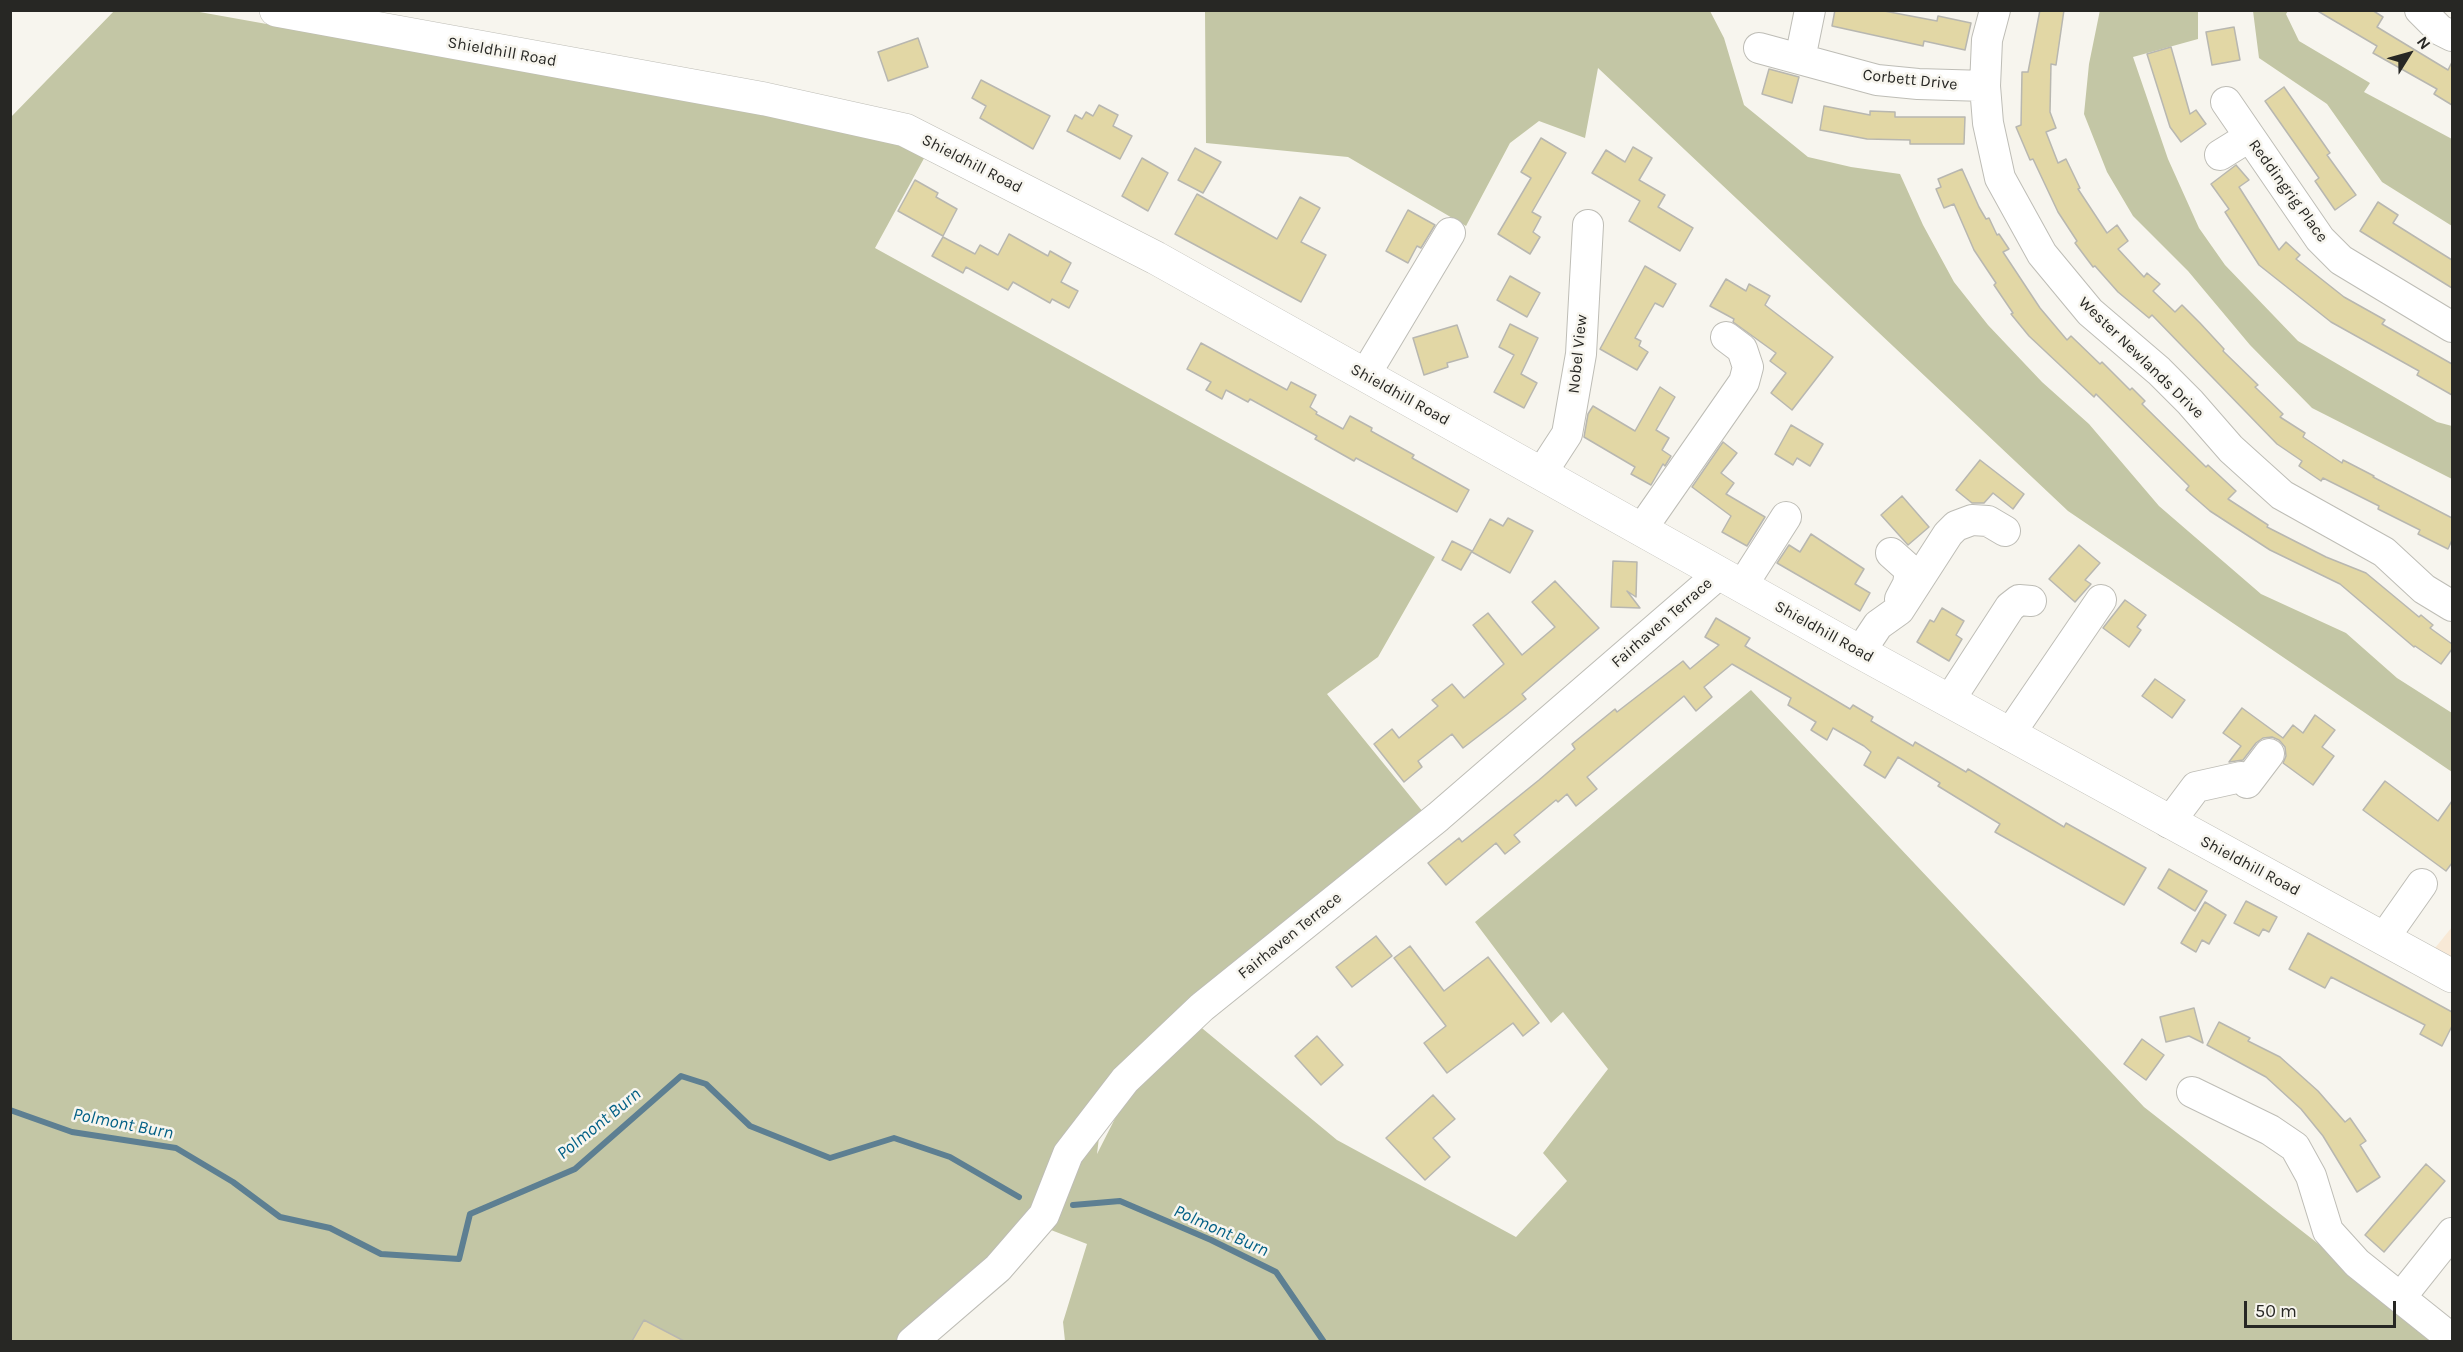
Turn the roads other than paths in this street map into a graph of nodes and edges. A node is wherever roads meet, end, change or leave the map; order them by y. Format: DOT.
graph roads {
  1 [pos="276,10"];
  2 [pos="1810,10"];
  3 [pos="1995,10"];
  4 [pos="2420,10"];
  5 [pos="2452,36"];
  6 [pos="1759,48"];
  7 [pos="1800,59"];
  8 [pos="1985,86"];
  9 [pos="2226,102"];
  10 [pos="2249,136"];
  11 [pos="2220,155"];
  12 [pos="1588,225"];
  13 [pos="1450,233"];
  14 [pos="2452,327"];
  15 [pos="1726,337"];
  16 [pos="1365,375"];
  17 [pos="1541,474"];
  18 [pos="1786,517"];
  19 [pos="1641,530"];
  20 [pos="2005,531"];
  21 [pos="1891,553"];
  22 [pos="1730,580"];
  23 [pos="2102,600"];
  24 [pos="2031,601"];
  25 [pos="2452,606"];
  26 [pos="1856,649"];
  27 [pos="1949,701"];
  28 [pos="2009,735"];
  29 [pos="2269,754"];
  30 [pos="2169,823"];
  31 [pos="2422,884"];
  32 [pos="2384,938"];
  33 [pos="2452,976"];
  34 [pos="2192,1092"];
  35 [pos="2452,1233"];
  36 [pos="2401,1297"];
  37 [pos="2452,1339"];
  38 [pos="912,1341"];
  1 -- 16 [label="main road, Shieldhill Road"];
  2 -- 7 [label="street"];
  3 -- 8 [label="street, Wester Newlands Drive"];
  4 -- 5 [label="street"];
  6 -- 7 [label="street, Corbett Drive"];
  7 -- 8 [label="street, Corbett Drive"];
  8 -- 25 [label="street, Wester Newlands Drive"];
  9 -- 10 [label="street, Reddingrig Place"];
  10 -- 11 [label="street"];
  10 -- 14 [label="street, Reddingrig Place"];
  12 -- 17 [label="street, Nobel View"];
  13 -- 16 [label="street"];
  15 -- 19 [label="street"];
  16 -- 17 [label="main road, Shieldhill Road"];
  17 -- 19 [label="main road, Shieldhill Road"];
  18 -- 22 [label="street, Fairhaven Terrace"];
  19 -- 22 [label="main road, Shieldhill Road"];
  20 -- 26 [label="street"];
  21 -- 26 [label="street"];
  22 -- 26 [label="main road, Shieldhill Road"];
  22 -- 38 [label="street, Fairhaven Terrace"];
  23 -- 28 [label="street"];
  24 -- 27 [label="street"];
  26 -- 27 [label="main road, Shieldhill Road"];
  27 -- 28 [label="main road, Shieldhill Road"];
  28 -- 30 [label="main road, Shieldhill Road"];
  29 -- 30 [label="street"];
  30 -- 32 [label="main road, Shieldhill Road"];
  31 -- 32 [label="street"];
  32 -- 33 [label="main road, Shieldhill Road"];
  34 -- 36 [label="street"];
  35 -- 36 [label="street"];
  36 -- 37 [label="street"];
}
